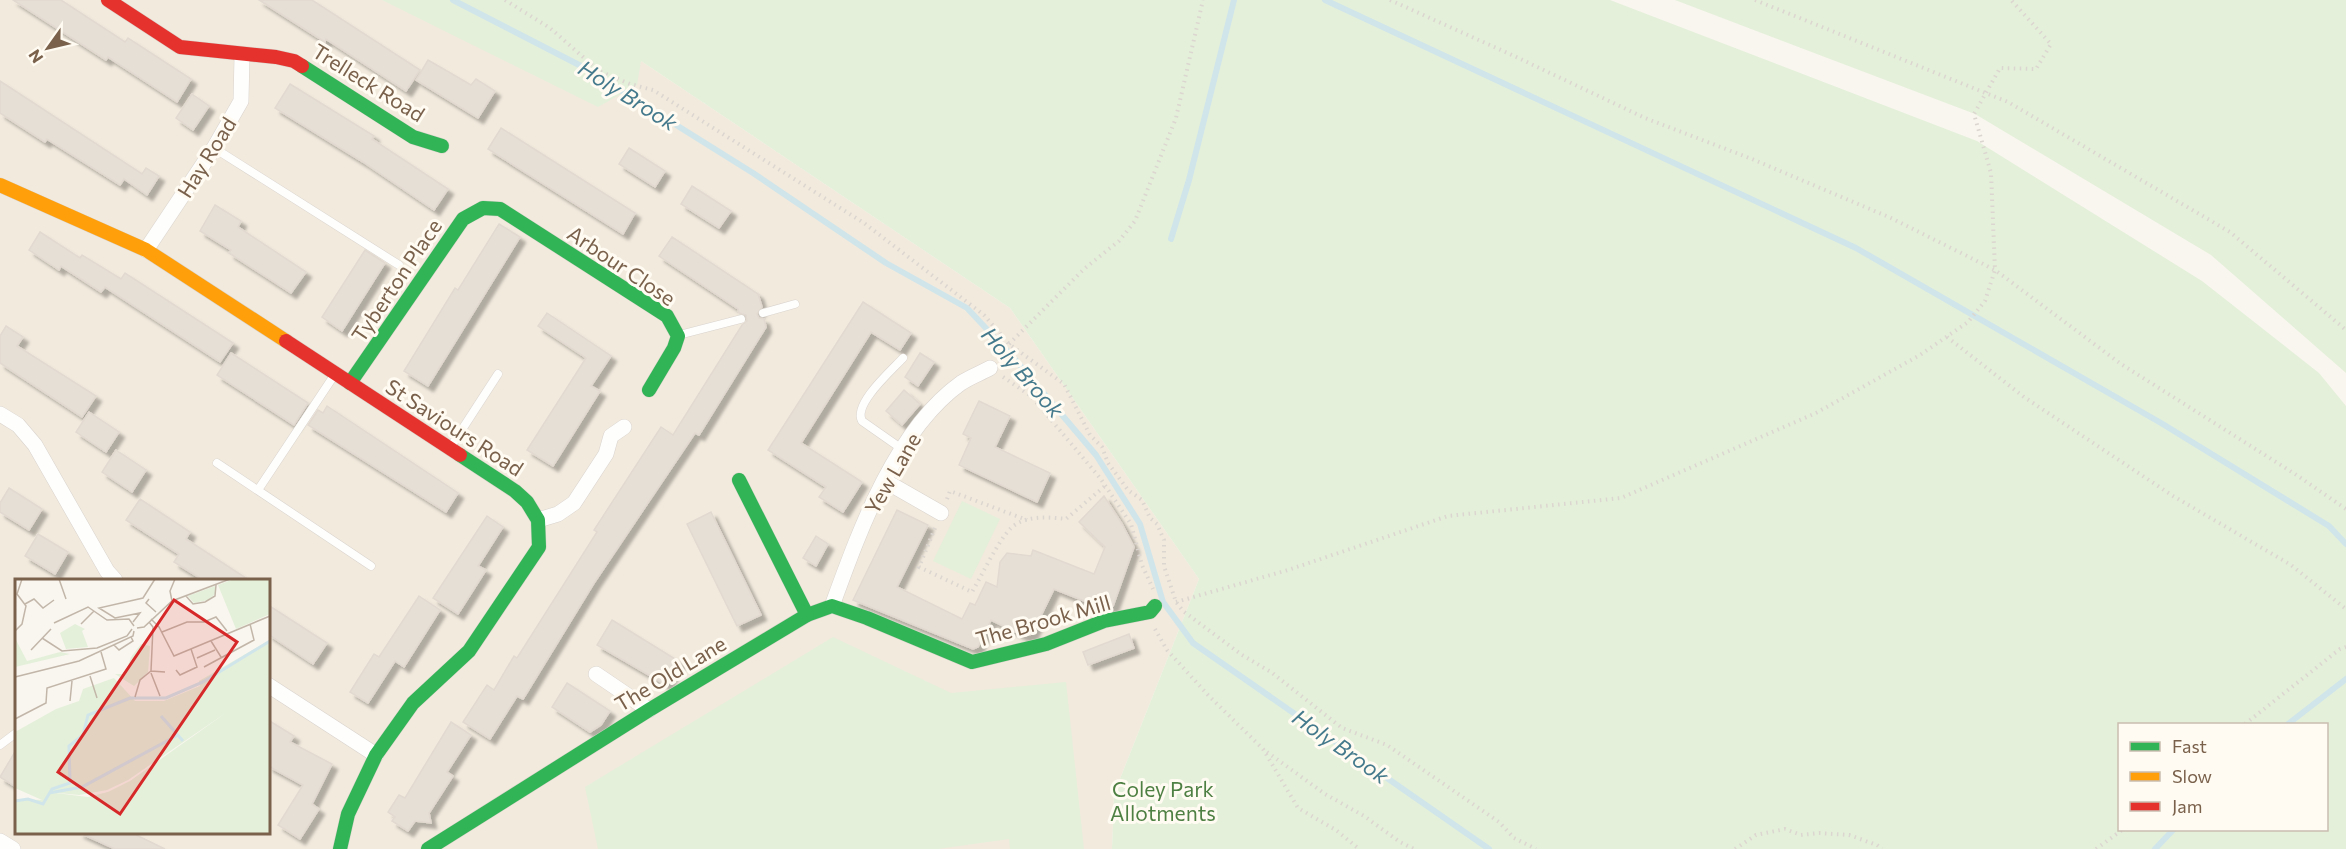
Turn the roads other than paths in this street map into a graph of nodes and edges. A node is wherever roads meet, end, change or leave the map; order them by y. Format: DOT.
graph roads {
  1 [pos="108,0"];
  2 [pos="242,55"];
  3 [pos="442,146"];
  4 [pos="214,148"];
  5 [pos="0,184"];
  6 [pos="483,208"];
  7 [pos="146,250"];
  8 [pos="399,265"];
  9 [pos="795,304"];
  10 [pos="763,313"];
  11 [pos="741,319"];
  12 [pos="678,336"];
  13 [pos="903,358"];
  14 [pos="990,368"];
  15 [pos="336,374"];
  16 [pos="498,374"];
  17 [pos="350,384"];
  18 [pos="649,390"];
  19 [pos="0,414"];
  20 [pos="624,427"];
  21 [pos="902,448"];
  22 [pos="449,450"];
  23 [pos="217,464"];
  24 [pos="739,480"];
  25 [pos="885,481"];
  26 [pos="258,490"];
  27 [pos="942,513"];
  28 [pos="538,520"];
  29 [pos="371,566"];
  30 [pos="114,579"];
  31 [pos="832,606"];
  32 [pos="1153,609"];
  33 [pos="807,615"];
  34 [pos="596,674"];
  35 [pos="270,686"];
  36 [pos="649,710"];
  37 [pos="15,734"];
  38 [pos="0,745"];
  39 [pos="376,755"];
  40 [pos="0,840"];
  41 [pos="13,849"];
  42 [pos="340,849"];
  43 [pos="428,849"];
  1 -- 2 [label="street, Trelleck Road"];
  2 -- 3 [label="street, Trelleck Road"];
  2 -- 4 [label="street, Hay Road"];
  4 -- 7 [label="street, Hay Road"];
  4 -- 8 [label="lane"];
  5 -- 7 [label="street, St Saviours Road"];
  6 -- 12 [label="street, Arbour Close"];
  6 -- 17 [label="street, Tyberton Place"];
  7 -- 15 [label="street, St Saviours Road"];
  9 -- 10 [label="lane"];
  11 -- 12 [label="lane"];
  12 -- 18 [label="street, Arbour Close"];
  13 -- 21 [label="lane"];
  14 -- 21 [label="street, Yew Lane"];
  15 -- 17 [label="street, St Saviours Road"];
  15 -- 26 [label="lane"];
  16 -- 22 [label="lane"];
  17 -- 22 [label="street, St Saviours Road"];
  19 -- 30 [label="street"];
  20 -- 28 [label="street"];
  21 -- 25 [label="street, Yew Lane"];
  22 -- 28 [label="street, St Saviours Road"];
  23 -- 26 [label="lane"];
  24 -- 33 [label="street"];
  25 -- 27 [label="street"];
  25 -- 31 [label="street, Yew Lane"];
  26 -- 29 [label="lane"];
  28 -- 39 [label="street"];
  31 -- 32 [label="street, The Brook Mill"];
  31 -- 33 [label="street"];
  33 -- 36 [label="street, The Old Lane"];
  34 -- 36 [label="street"];
  35 -- 39 [label="street"];
  36 -- 43 [label="street, The Old Lane"];
  37 -- 38 [label="lane"];
  39 -- 42 [label="street"];
  40 -- 41 [label="street"];
}
